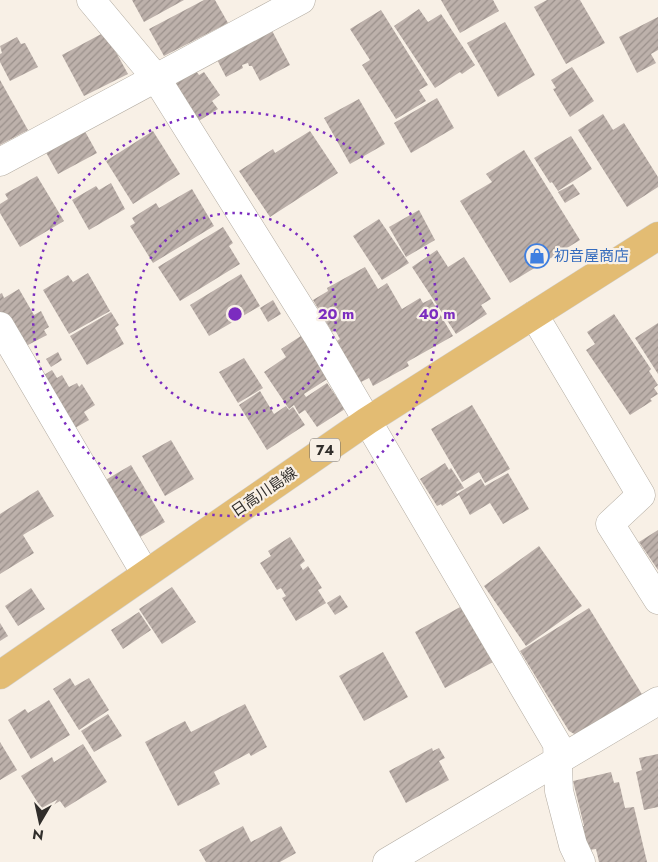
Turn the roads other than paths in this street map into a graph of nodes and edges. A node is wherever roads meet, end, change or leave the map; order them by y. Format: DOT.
graph roads {
  1 [pos="91,0"];
  2 [pos="301,0"];
  3 [pos="156,78"];
  4 [pos="0,162"];
  5 [pos="658,236"];
  6 [pos="534,315"];
  7 [pos="0,326"];
  8 [pos="367,421"];
  9 [pos="146,573"];
  10 [pos="658,600"];
  11 [pos="0,675"];
  12 [pos="658,701"];
  13 [pos="558,761"];
  14 [pos="387,862"];
  15 [pos="582,862"];
  1 -- 3 [label="street"];
  2 -- 3 [label="street"];
  3 -- 4 [label="street"];
  3 -- 8 [label="street"];
  5 -- 6 [label="main road, 日高川島線 / 74"];
  6 -- 8 [label="main road, 日高川島線 / 74"];
  6 -- 10 [label="street"];
  7 -- 9 [label="street"];
  8 -- 9 [label="main road, 日高川島線 / 74"];
  8 -- 13 [label="street"];
  9 -- 11 [label="main road, 日高川島線 / 74"];
  12 -- 13 [label="street"];
  13 -- 14 [label="street"];
  13 -- 15 [label="street"];
}
